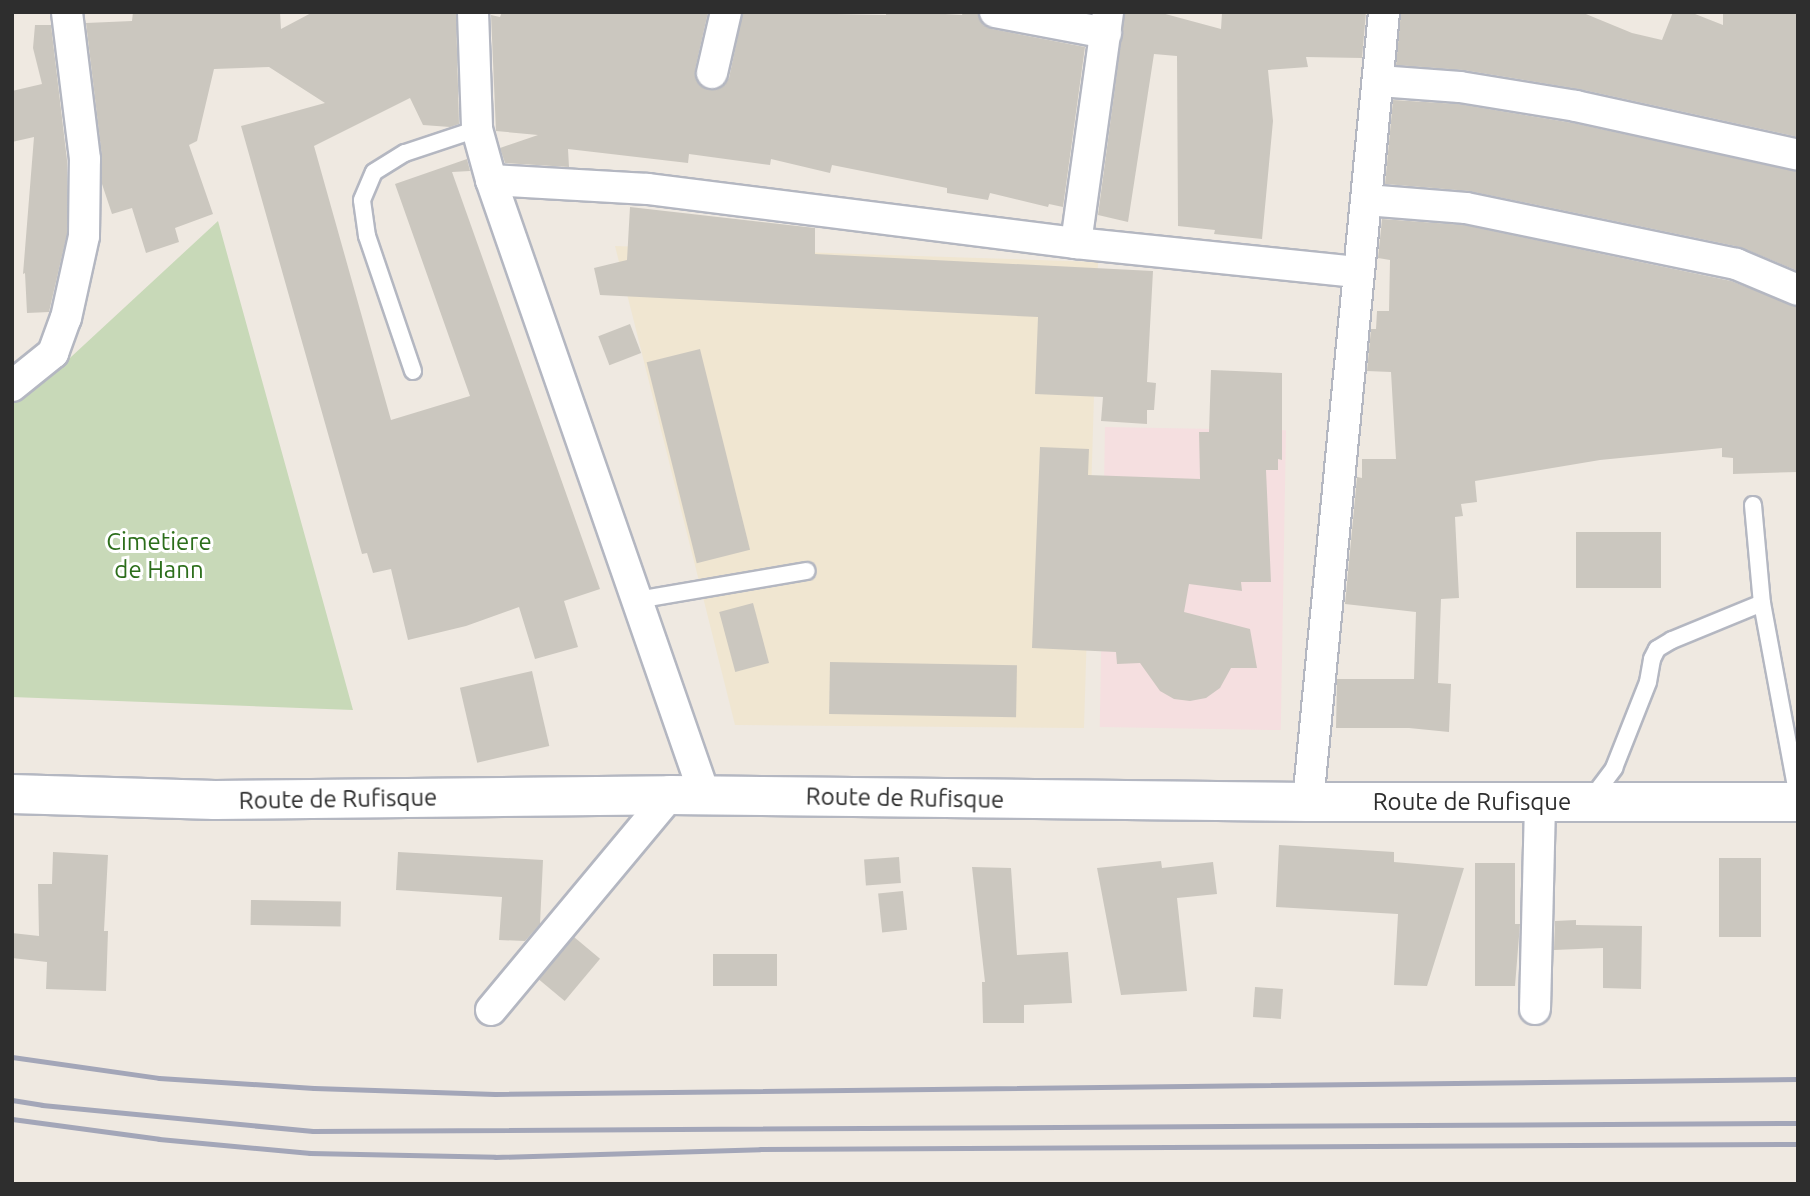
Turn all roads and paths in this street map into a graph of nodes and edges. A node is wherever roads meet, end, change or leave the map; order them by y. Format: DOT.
graph roads {
  1 [pos="68,12"];
  2 [pos="473,12"];
  3 [pos="726,12"];
  4 [pos="995,12"];
  5 [pos="1384,12"];
  6 [pos="1107,23"];
  7 [pos="712,73"];
  8 [pos="1379,81"];
  9 [pos="477,129"];
  10 [pos="1798,155"];
  11 [pos="491,180"];
  12 [pos="1366,200"];
  13 [pos="1076,243"];
  14 [pos="1359,272"];
  15 [pos="1798,290"];
  16 [pos="413,371"];
  17 [pos="13,382"];
  18 [pos="1753,505"];
  19 [pos="807,570"];
  20 [pos="637,600"];
  21 [pos="1762,603"];
  22 [pos="12,794"];
  23 [pos="687,796"];
  24 [pos="1798,800"];
  25 [pos="1308,802"];
  26 [pos="1540,803"];
  27 [pos="1588,803"];
  28 [pos="1535,1009"];
  29 [pos="491,1010"];
  1 -- 17 [label="street"];
  2 -- 9 [label="street"];
  3 -- 7 [label="street"];
  4 -- 6 [label="street"];
  5 -- 8 [label="street"];
  6 -- 13 [label="street"];
  8 -- 10 [label="street"];
  8 -- 12 [label="street"];
  9 -- 11 [label="street"];
  9 -- 16 [label="lane"];
  11 -- 13 [label="street"];
  11 -- 20 [label="street"];
  12 -- 14 [label="street"];
  12 -- 15 [label="street"];
  13 -- 14 [label="street"];
  14 -- 25 [label="street"];
  18 -- 21 [label="lane"];
  19 -- 20 [label="lane"];
  20 -- 23 [label="street"];
  21 -- 24 [label="lane"];
  21 -- 27 [label="lane"];
  22 -- 23 [label="main road, Route de Rufisque"];
  23 -- 25 [label="main road, Route de Rufisque"];
  23 -- 29 [label="street"];
  24 -- 27 [label="main road, Route de Rufisque"];
  25 -- 26 [label="main road, Route de Rufisque"];
  26 -- 27 [label="main road, Route de Rufisque"];
  26 -- 28 [label="street"];
}
